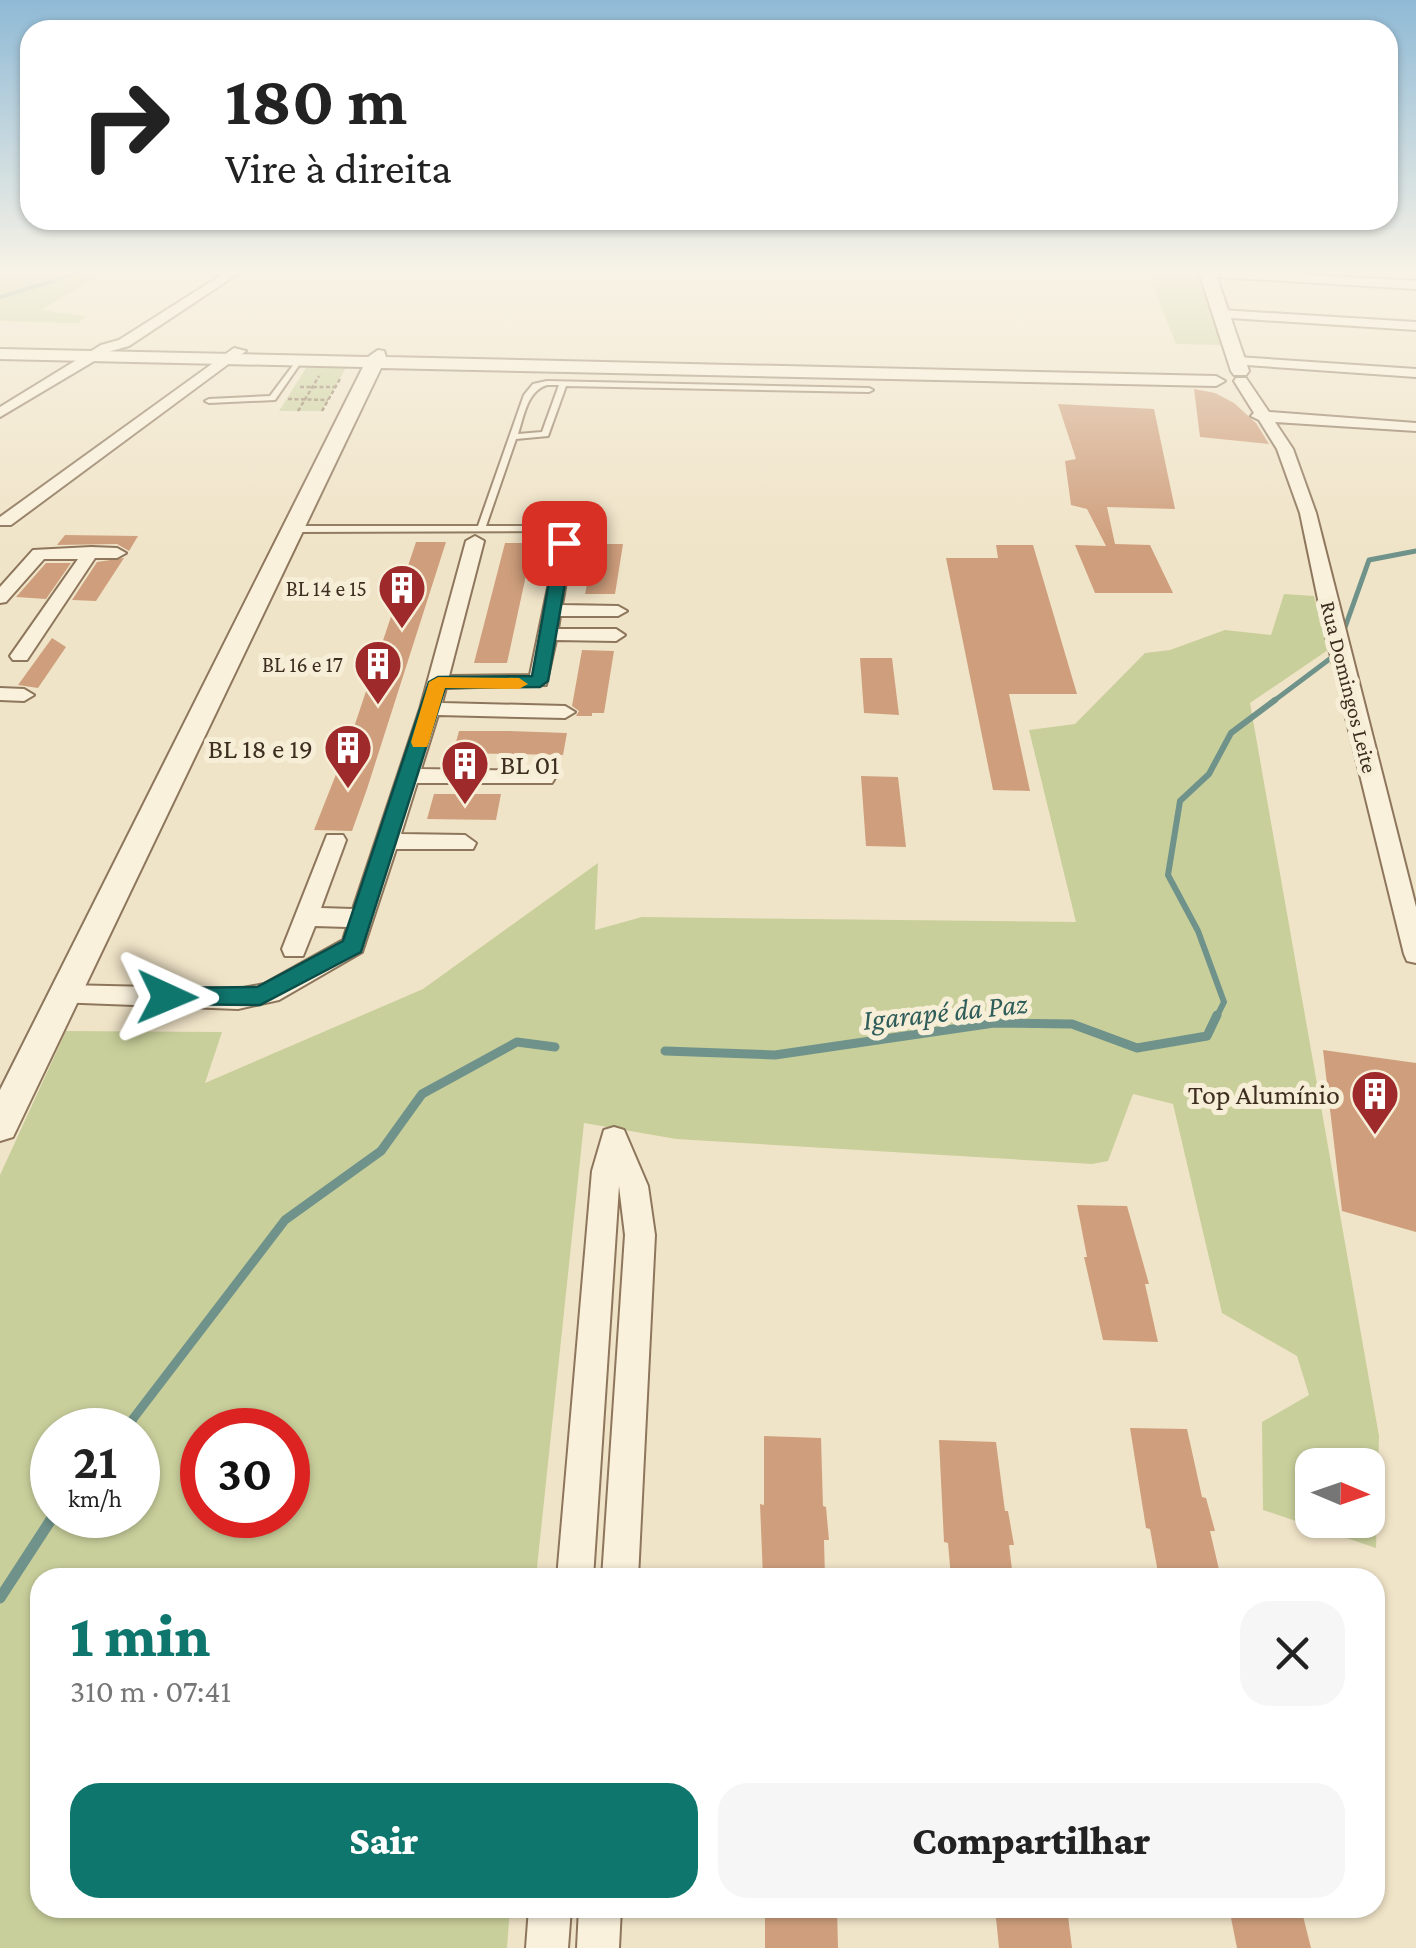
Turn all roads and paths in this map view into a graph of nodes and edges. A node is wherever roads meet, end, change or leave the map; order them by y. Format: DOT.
graph roads {
  1 [pos="95,360"];
  2 [pos="98,360"];
  3 [pos="226,360"];
  4 [pos="258,360"];
  5 [pos="362,360"];
  6 [pos="375,360"];
  7 [pos="397,360"];
  8 [pos="511,360"];
  9 [pos="1225,360"];
  10 [pos="300,368"];
  11 [pos="1226,370"];
  12 [pos="1416,373"];
  13 [pos="549,374"];
  14 [pos="563,383"];
  15 [pos="312,387"];
  16 [pos="868,390"];
  17 [pos="286,400"];
  18 [pos="305,400"];
  19 [pos="328,400"];
  20 [pos="209,401"];
  21 [pos="298,411"];
  22 [pos="322,412"];
  23 [pos="0,414"];
  24 [pos="1265,419"];
  25 [pos="0,425"];
  26 [pos="1413,430"];
  27 [pos="513,437"];
  28 [pos="4,521"];
  29 [pos="586,528"];
  30 [pos="296,529"];
  31 [pos="478,535"];
  32 [pos="564,543"];
  33 [pos="92,552"];
  34 [pos="117,553"];
  35 [pos="0,598"];
  36 [pos="553,610"];
  37 [pos="618,611"];
  38 [pos="550,634"];
  39 [pos="616,635"];
  40 [pos="20,656"];
  41 [pos="438,682"];
  42 [pos="0,694"];
  43 [pos="24,695"];
  44 [pos="430,710"];
  45 [pos="565,712"];
  46 [pos="410,776"];
  47 [pos="544,778"];
  48 [pos="335,840"];
  49 [pos="389,841"];
  50 [pos="465,843"];
  51 [pos="306,917"];
  52 [pos="363,918"];
  53 [pos="294,949"];
  54 [pos="1416,954"];
  55 [pos="64,994"];
  56 [pos="0,1126"];
  57 [pos="576,1568"];
  58 [pos="621,1568"];
  59 [pos="549,1918"];
  60 [pos="600,1918"];
  61 [pos="547,1948"];
  62 [pos="598,1948"];
  1 -- 23 [label="street"];
  2 -- 25 [label="street"];
  3 -- 28 [label="street"];
  4 -- 10 [label="street"];
  5 -- 10 [label="street"];
  6 -- 30 [label="street"];
  7 -- 13 [label="street"];
  8 -- 11 [label="street"];
  9 -- 11 [label="street"];
  10 -- 15 [label="path"];
  10 -- 20 [label="lane"];
  11 -- 12 [label="street"];
  11 -- 13 [label="street"];
  11 -- 24 [label="street, Rua Domingos Leite"];
  13 -- 14 [label="lane"];
  13 -- 27 [label="lane"];
  14 -- 16 [label="lane"];
  14 -- 27 [label="lane"];
  15 -- 18 [label="path"];
  15 -- 19 [label="path"];
  17 -- 18 [label="path"];
  18 -- 19 [label="path"];
  18 -- 21 [label="path"];
  19 -- 22 [label="path"];
  24 -- 26 [label="street"];
  24 -- 54 [label="street, Rua Domingos Leite"];
  27 -- 31 [label="lane"];
  29 -- 31 [label="lane"];
  30 -- 31 [label="lane"];
  30 -- 55 [label="street"];
  31 -- 41 [label="street"];
  32 -- 36 [label="street"];
  33 -- 34 [label="street"];
  33 -- 35 [label="street"];
  33 -- 40 [label="street"];
  36 -- 37 [label="street"];
  36 -- 38 [label="street"];
  38 -- 39 [label="street"];
  38 -- 41 [label="street"];
  41 -- 44 [label="street"];
  42 -- 43 [label="street"];
  44 -- 45 [label="street"];
  44 -- 46 [label="street"];
  46 -- 47 [label="street"];
  46 -- 49 [label="street"];
  48 -- 51 [label="street"];
  49 -- 50 [label="street"];
  49 -- 52 [label="street"];
  51 -- 52 [label="street"];
  51 -- 53 [label="street"];
  52 -- 55 [label="street"];
  55 -- 56 [label="street"];
  57 -- 58 [label="street"];
  59 -- 61 [label="street"];
  60 -- 62 [label="street"];
}
